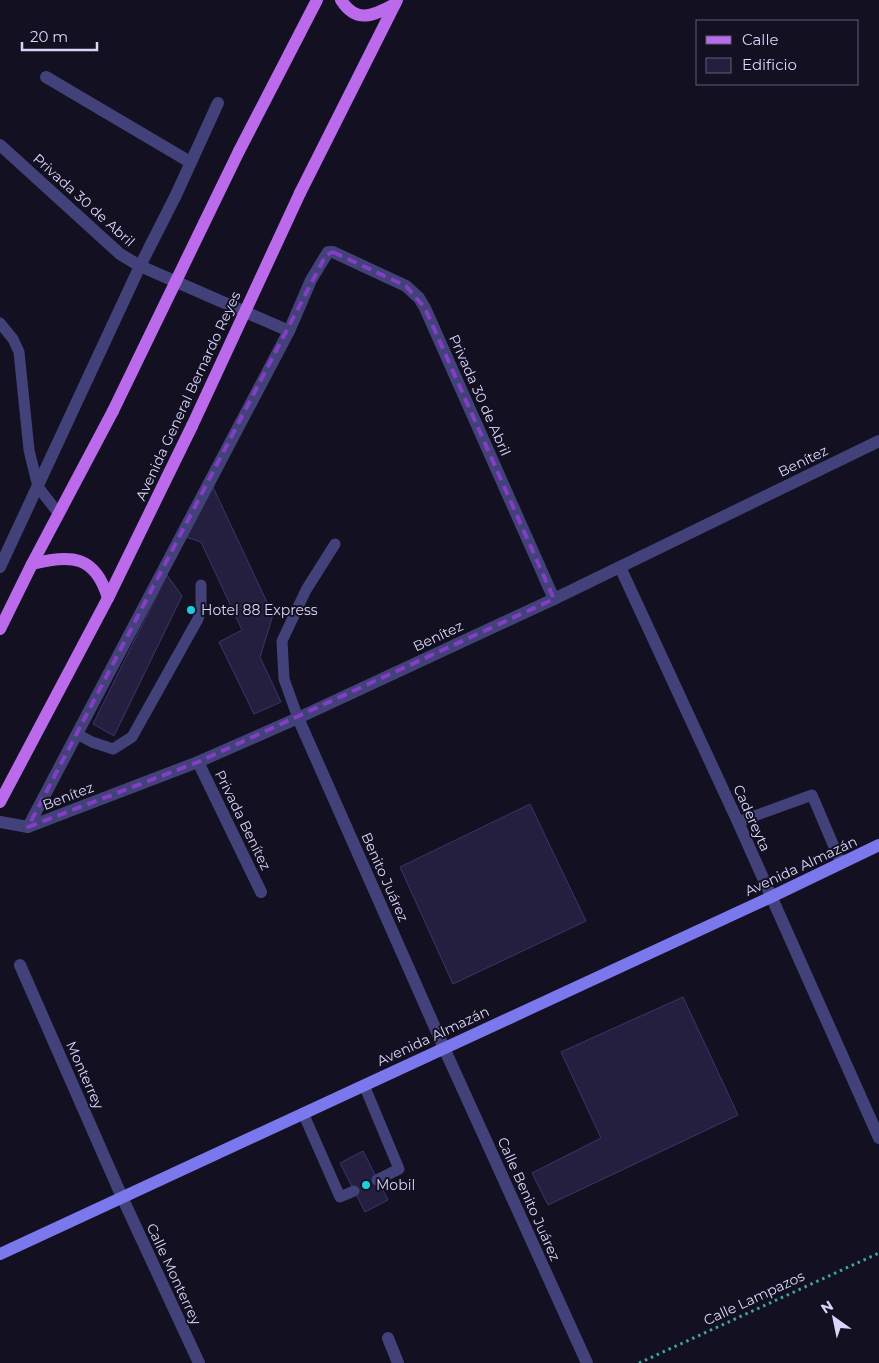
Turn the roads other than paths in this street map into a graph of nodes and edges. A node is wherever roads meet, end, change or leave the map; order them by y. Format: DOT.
graph roads {
  1 [pos="318,0"];
  2 [pos="341,0"];
  3 [pos="396,2"];
  4 [pos="46,77"];
  5 [pos="218,103"];
  6 [pos="0,145"];
  7 [pos="190,162"];
  8 [pos="140,266"];
  9 [pos="0,323"];
  10 [pos="289,331"];
  11 [pos="879,441"];
  12 [pos="38,487"];
  13 [pos="59,514"];
  14 [pos="335,544"];
  15 [pos="32,564"];
  16 [pos="620,566"];
  17 [pos="0,567"];
  18 [pos="201,585"];
  19 [pos="108,598"];
  20 [pos="554,599"];
  21 [pos="0,629"];
  22 [pos="298,718"];
  23 [pos="77,734"];
  24 [pos="198,762"];
  25 [pos="0,802"];
  26 [pos="0,822"];
  27 [pos="738,822"];
  28 [pos="28,827"];
  29 [pos="879,845"];
  30 [pos="842,863"];
  31 [pos="261,892"];
  32 [pos="771,897"];
  33 [pos="20,965"];
  34 [pos="444,1048"];
  35 [pos="364,1085"];
  36 [pos="303,1113"];
  37 [pos="879,1138"];
  38 [pos="377,1180"];
  39 [pos="354,1190"];
  40 [pos="122,1197"];
  41 [pos="0,1254"];
  42 [pos="388,1338"];
  43 [pos="199,1363"];
  44 [pos="398,1363"];
  45 [pos="587,1363"];
  1 -- 13 [label="main road, bridge"];
  2 -- 3 [label="main road"];
  3 -- 19 [label="main road, Avenida General Bernardo Reyes, bridge"];
  4 -- 7 [label="street"];
  5 -- 7 [label="street"];
  6 -- 8 [label="street, Privada 30 de Abril"];
  7 -- 8 [label="street"];
  8 -- 10 [label="street, Privada 30 de Abril"];
  8 -- 12 [label="street"];
  9 -- 12 [label="lane"];
  10 -- 20 [label="street, Privada 30 de Abril"];
  10 -- 23 [label="street"];
  11 -- 16 [label="street, Benítez"];
  12 -- 13 [label="lane"];
  12 -- 17 [label="street"];
  13 -- 15 [label="main road"];
  14 -- 22 [label="lane"];
  15 -- 19 [label="main road"];
  15 -- 21 [label="main road"];
  16 -- 20 [label="street, Benítez"];
  16 -- 27 [label="street, Cadereyta"];
  18 -- 23 [label="lane"];
  19 -- 25 [label="main road, Avenida General Bernardo Reyes"];
  20 -- 22 [label="street, Benítez"];
  22 -- 24 [label="street, Benítez"];
  22 -- 34 [label="street, Benito Juárez"];
  23 -- 28 [label="street"];
  24 -- 28 [label="street, Benítez"];
  24 -- 31 [label="street, Privada Benítez"];
  26 -- 28 [label="street"];
  27 -- 30 [label="lane"];
  27 -- 32 [label="street, Cadereyta"];
  29 -- 30 [label="main road, Avenida Almazán"];
  30 -- 32 [label="main road, Avenida Almazán"];
  32 -- 34 [label="main road, Avenida Almazán"];
  32 -- 37 [label="street, Cadereyta"];
  33 -- 40 [label="street, Monterrey"];
  34 -- 35 [label="main road, Avenida Almazán"];
  34 -- 45 [label="street, Calle Benito Juárez"];
  35 -- 36 [label="main road, Avenida Almazán"];
  35 -- 38 [label="lane"];
  36 -- 39 [label="lane"];
  36 -- 40 [label="main road, Avenida Almazán"];
  40 -- 41 [label="main road, Avenida Almazán"];
  40 -- 43 [label="street, Calle Monterrey"];
  42 -- 44 [label="street"];
}
